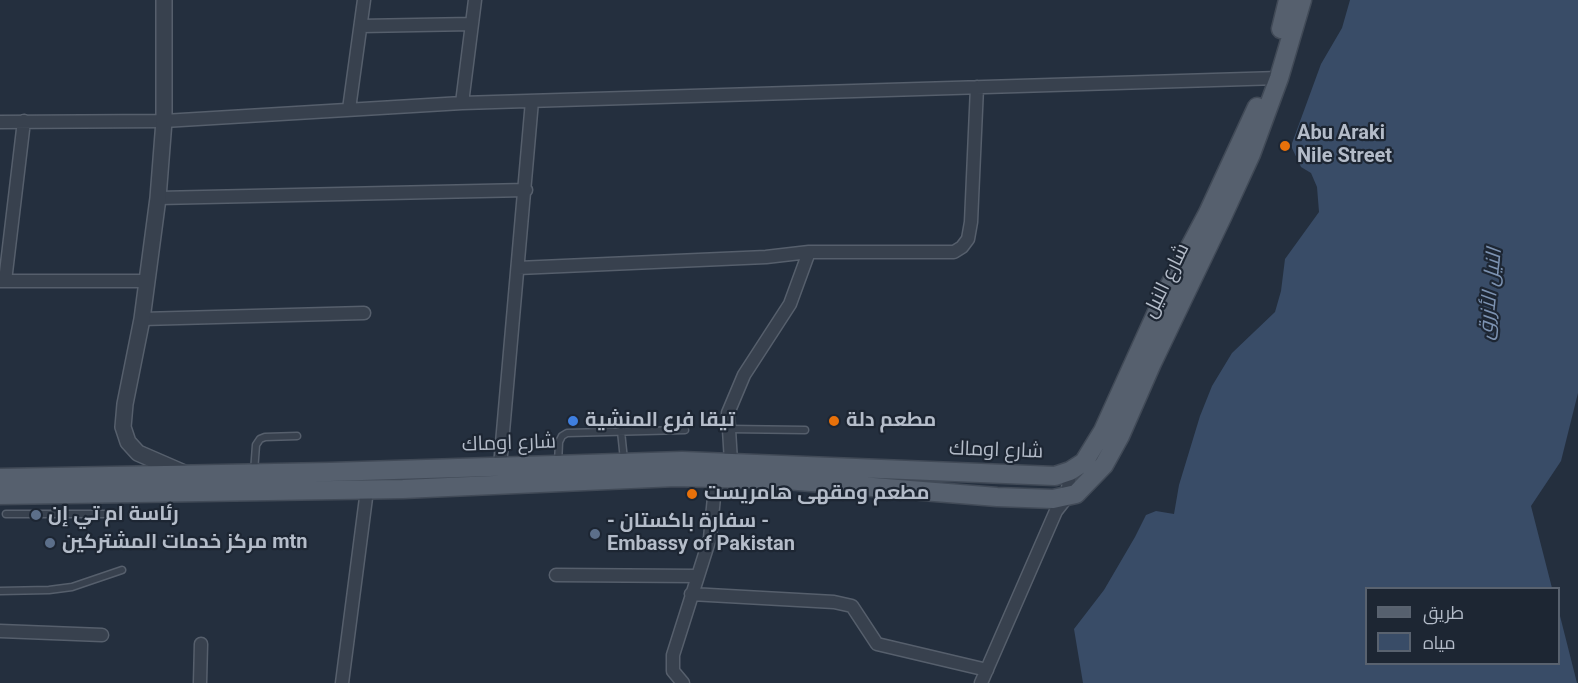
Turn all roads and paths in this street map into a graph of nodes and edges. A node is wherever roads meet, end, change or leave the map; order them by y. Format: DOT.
graph roads {
  1 [pos="164,0"];
  2 [pos="364,0"];
  3 [pos="475,0"];
  4 [pos="1288,0"];
  5 [pos="1302,0"];
  6 [pos="472,24"];
  7 [pos="361,26"];
  8 [pos="1273,78"];
  9 [pos="977,87"];
  10 [pos="532,101"];
  11 [pos="462,103"];
  12 [pos="350,109"];
  13 [pos="24,121"];
  14 [pos="164,121"];
  15 [pos="0,122"];
  16 [pos="526,190"];
  17 [pos="158,198"];
  18 [pos="809,252"];
  19 [pos="518,268"];
  20 [pos="2,281"];
  21 [pos="146,281"];
  22 [pos="364,313"];
  23 [pos="142,319"];
  24 [pos="729,429"];
  25 [pos="685,430"];
  26 [pos="805,430"];
  27 [pos="621,431"];
  28 [pos="297,436"];
  29 [pos="731,462"];
  30 [pos="624,463"];
  31 [pos="558,465"];
  32 [pos="500,466"];
  33 [pos="402,469"];
  34 [pos="184,473"];
  35 [pos="254,473"];
  36 [pos="1062,474"];
  37 [pos="716,477"];
  38 [pos="0,478"];
  39 [pos="403,489"];
  40 [pos="367,490"];
  41 [pos="56,494"];
  42 [pos="0,495"];
  43 [pos="1067,498"];
  44 [pos="57,513"];
  45 [pos="6,514"];
  46 [pos="110,514"];
  47 [pos="122,570"];
  48 [pos="556,575"];
  49 [pos="698,576"];
  50 [pos="0,591"];
  51 [pos="691,594"];
  52 [pos="0,632"];
  53 [pos="102,635"];
  54 [pos="201,644"];
  55 [pos="987,670"];
  56 [pos="200,683"];
  57 [pos="342,683"];
  58 [pos="683,683"];
  59 [pos="981,683"];
  1 -- 14 [label="street"];
  2 -- 7 [label="street"];
  3 -- 6 [label="street"];
  4 -- 8 [label="main road, شارع النيل"];
  5 -- 8 [label="main road, شارع النيل"];
  6 -- 7 [label="street"];
  6 -- 11 [label="street"];
  7 -- 12 [label="street"];
  8 -- 9 [label="street"];
  8 -- 36 [label="main road, شارع النيل"];
  8 -- 43 [label="main road, شارع النيل"];
  9 -- 10 [label="street"];
  9 -- 18 [label="street"];
  10 -- 11 [label="street"];
  10 -- 16 [label="street"];
  11 -- 12 [label="street"];
  12 -- 14 [label="street"];
  13 -- 14 [label="street"];
  13 -- 15 [label="street"];
  13 -- 20 [label="street"];
  14 -- 17 [label="street"];
  16 -- 17 [label="street"];
  16 -- 19 [label="street"];
  17 -- 21 [label="street"];
  18 -- 19 [label="street"];
  18 -- 24 [label="street"];
  19 -- 32 [label="street"];
  20 -- 21 [label="street"];
  21 -- 23 [label="street"];
  22 -- 23 [label="street"];
  23 -- 34 [label="street"];
  24 -- 26 [label="lane"];
  24 -- 29 [label="street"];
  25 -- 27 [label="lane"];
  27 -- 30 [label="lane"];
  27 -- 31 [label="lane"];
  28 -- 35 [label="lane"];
  29 -- 30 [label="main road, شارع اوماك"];
  29 -- 36 [label="main road, شارع اوماك"];
  30 -- 31 [label="main road, شارع اوماك"];
  31 -- 32 [label="main road, شارع اوماك"];
  32 -- 33 [label="main road, شارع اوماك"];
  33 -- 35 [label="main road, شارع اوماك"];
  33 -- 39 [label="main road"];
  34 -- 35 [label="main road, شارع اوماك"];
  34 -- 38 [label="main road, شارع اوماك"];
  36 -- 43 [label="street"];
  37 -- 39 [label="main road, شارع اوماك"];
  37 -- 43 [label="main road, شارع اوماك"];
  37 -- 49 [label="street"];
  39 -- 40 [label="main road, شارع اوماك"];
  40 -- 41 [label="main road, شارع اوماك"];
  40 -- 57 [label="street"];
  41 -- 42 [label="main road, شارع اوماك"];
  41 -- 44 [label="lane"];
  43 -- 55 [label="street"];
  44 -- 45 [label="lane"];
  44 -- 46 [label="lane"];
  47 -- 50 [label="lane"];
  48 -- 49 [label="street"];
  49 -- 51 [label="street"];
  51 -- 55 [label="street"];
  51 -- 58 [label="street"];
  52 -- 53 [label="street"];
  54 -- 56 [label="street"];
  55 -- 59 [label="street"];
}
